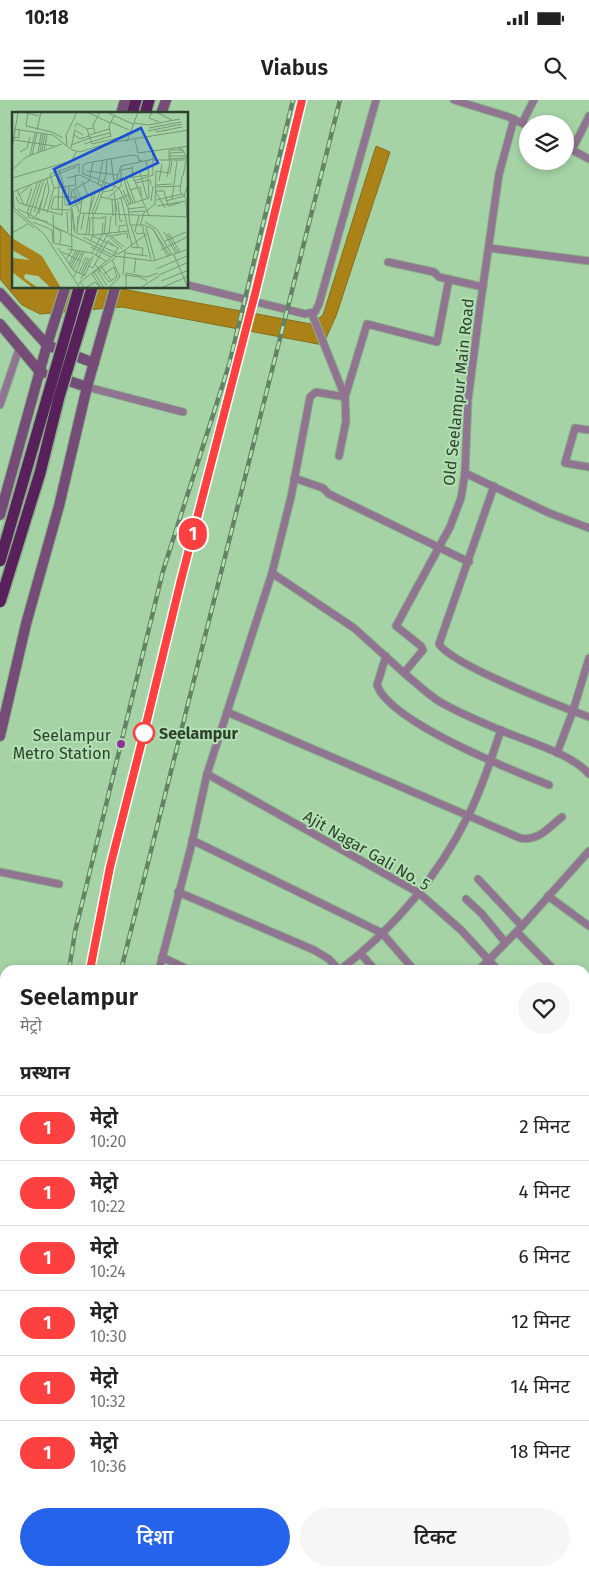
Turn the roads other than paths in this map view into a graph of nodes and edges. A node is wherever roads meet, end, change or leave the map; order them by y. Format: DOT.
graph roads {
  1 [pos="149,100"];
  2 [pos="166,100"];
  3 [pos="376,100"];
  4 [pos="454,100"];
  5 [pos="534,100"];
  6 [pos="145,112"];
  7 [pos="162,112"];
  8 [pos="529,115"];
  9 [pos="589,116"];
  10 [pos="514,119"];
  11 [pos="519,122"];
  12 [pos="574,139"];
  13 [pos="574,151"];
  14 [pos="589,160"];
  15 [pos="489,248"];
  16 [pos="589,261"];
  17 [pos="388,262"];
  18 [pos="449,279"];
  19 [pos="189,285"];
  20 [pos="483,287"];
  21 [pos="65,289"];
  22 [pos="79,289"];
  23 [pos="92,289"];
  24 [pos="115,289"];
  25 [pos="0,293"];
  26 [pos="313,317"];
  27 [pos="0,324"];
  28 [pos="47,345"];
  29 [pos="20,346"];
  30 [pos="94,363"];
  31 [pos="40,372"];
  32 [pos="87,387"];
  33 [pos="345,397"];
  34 [pos="0,405"];
  35 [pos="183,412"];
  36 [pos="589,430"];
  37 [pos="339,456"];
  38 [pos="589,468"];
  39 [pos="465,473"];
  40 [pos="294,478"];
  41 [pos="494,486"];
  42 [pos="0,515"];
  43 [pos="589,528"];
  44 [pos="439,548"];
  45 [pos="0,561"];
  46 [pos="469,562"];
  47 [pos="272,573"];
  48 [pos="0,602"];
  49 [pos="386,656"];
  50 [pos="588,662"];
  51 [pos="404,673"];
  52 [pos="573,711"];
  53 [pos="227,712"];
  54 [pos="589,717"];
  55 [pos="501,730"];
  56 [pos="0,736"];
  57 [pos="558,753"];
  58 [pos="491,761"];
  59 [pos="207,774"];
  60 [pos="589,774"];
  61 [pos="549,785"];
  62 [pos="469,815"];
  63 [pos="562,817"];
  64 [pos="192,840"];
  65 [pos="589,851"];
  66 [pos="0,872"];
  67 [pos="478,879"];
  68 [pos="58,884"];
  69 [pos="178,892"];
  70 [pos="419,893"];
  71 [pos="548,896"];
  72 [pos="466,899"];
  73 [pos="589,926"];
  74 [pos="519,929"];
  75 [pos="382,933"];
  76 [pos="505,942"];
  77 [pos="361,954"];
  78 [pos="162,957"];
  79 [pos="488,959"];
  80 [pos="160,965"];
  81 [pos="179,965"];
  82 [pos="334,965"];
  83 [pos="346,965"];
  84 [pos="371,965"];
  85 [pos="410,965"];
  86 [pos="483,965"];
  87 [pos="493,965"];
  88 [pos="550,965"];
  1 -- 6 [label="highway"];
  2 -- 7 [label="main road"];
  3 -- 26 [label="street"];
  4 -- 10 [label="street"];
  5 -- 8 [label="street"];
  9 -- 12 [label="street"];
  10 -- 11 [label="street"];
  10 -- 15 [label="street, Old Seelampur Main Road"];
  13 -- 14 [label="street"];
  15 -- 16 [label="street"];
  15 -- 20 [label="street, Old Seelampur Main Road"];
  17 -- 18 [label="street"];
  18 -- 20 [label="street"];
  18 -- 33 [label="street"];
  19 -- 26 [label="street"];
  20 -- 39 [label="street, Old Seelampur Main Road"];
  21 -- 28 [label="main road"];
  22 -- 45 [label="highway, bridge"];
  23 -- 48 [label="highway, bridge"];
  24 -- 30 [label="main road"];
  25 -- 28 [label="main road"];
  26 -- 33 [label="street"];
  27 -- 29 [label="main road"];
  28 -- 30 [label="main road"];
  28 -- 31 [label="main road"];
  29 -- 31 [label="main road"];
  29 -- 34 [label="street"];
  30 -- 32 [label="main road"];
  31 -- 32 [label="main road"];
  31 -- 42 [label="main road"];
  32 -- 35 [label="street"];
  32 -- 56 [label="main road"];
  33 -- 37 [label="street"];
  33 -- 40 [label="street"];
  36 -- 38 [label="street"];
  39 -- 41 [label="street"];
  39 -- 44 [label="street, Old Seelampur Main Road"];
  40 -- 44 [label="street"];
  40 -- 47 [label="street"];
  41 -- 43 [label="street"];
  41 -- 46 [label="street"];
  44 -- 46 [label="street"];
  44 -- 51 [label="street, Old Seelampur Main Road"];
  46 -- 52 [label="street"];
  47 -- 49 [label="street"];
  47 -- 53 [label="street"];
  49 -- 51 [label="street"];
  49 -- 58 [label="street"];
  50 -- 52 [label="street"];
  51 -- 55 [label="street"];
  52 -- 54 [label="street"];
  52 -- 57 [label="street"];
  53 -- 59 [label="street"];
  53 -- 62 [label="street"];
  55 -- 57 [label="street"];
  55 -- 58 [label="street"];
  57 -- 60 [label="street"];
  58 -- 61 [label="street"];
  58 -- 62 [label="street"];
  59 -- 64 [label="street"];
  59 -- 70 [label="street, Ajit Nagar Gali No. 5"];
  62 -- 63 [label="street"];
  62 -- 70 [label="street"];
  64 -- 69 [label="street"];
  64 -- 75 [label="street"];
  65 -- 71 [label="street"];
  66 -- 68 [label="street"];
  67 -- 74 [label="street"];
  69 -- 78 [label="street"];
  69 -- 82 [label="street"];
  70 -- 75 [label="street"];
  70 -- 79 [label="street, Ajit Nagar Gali No. 5"];
  71 -- 73 [label="street"];
  71 -- 74 [label="street"];
  72 -- 76 [label="street"];
  74 -- 76 [label="street"];
  74 -- 88 [label="street"];
  75 -- 77 [label="street"];
  75 -- 85 [label="street"];
  76 -- 79 [label="street"];
  77 -- 83 [label="street"];
  77 -- 84 [label="street"];
  78 -- 80 [label="street"];
  78 -- 81 [label="street"];
  79 -- 86 [label="street"];
  79 -- 87 [label="street, Ajit Nagar Gali No. 5"];
}
